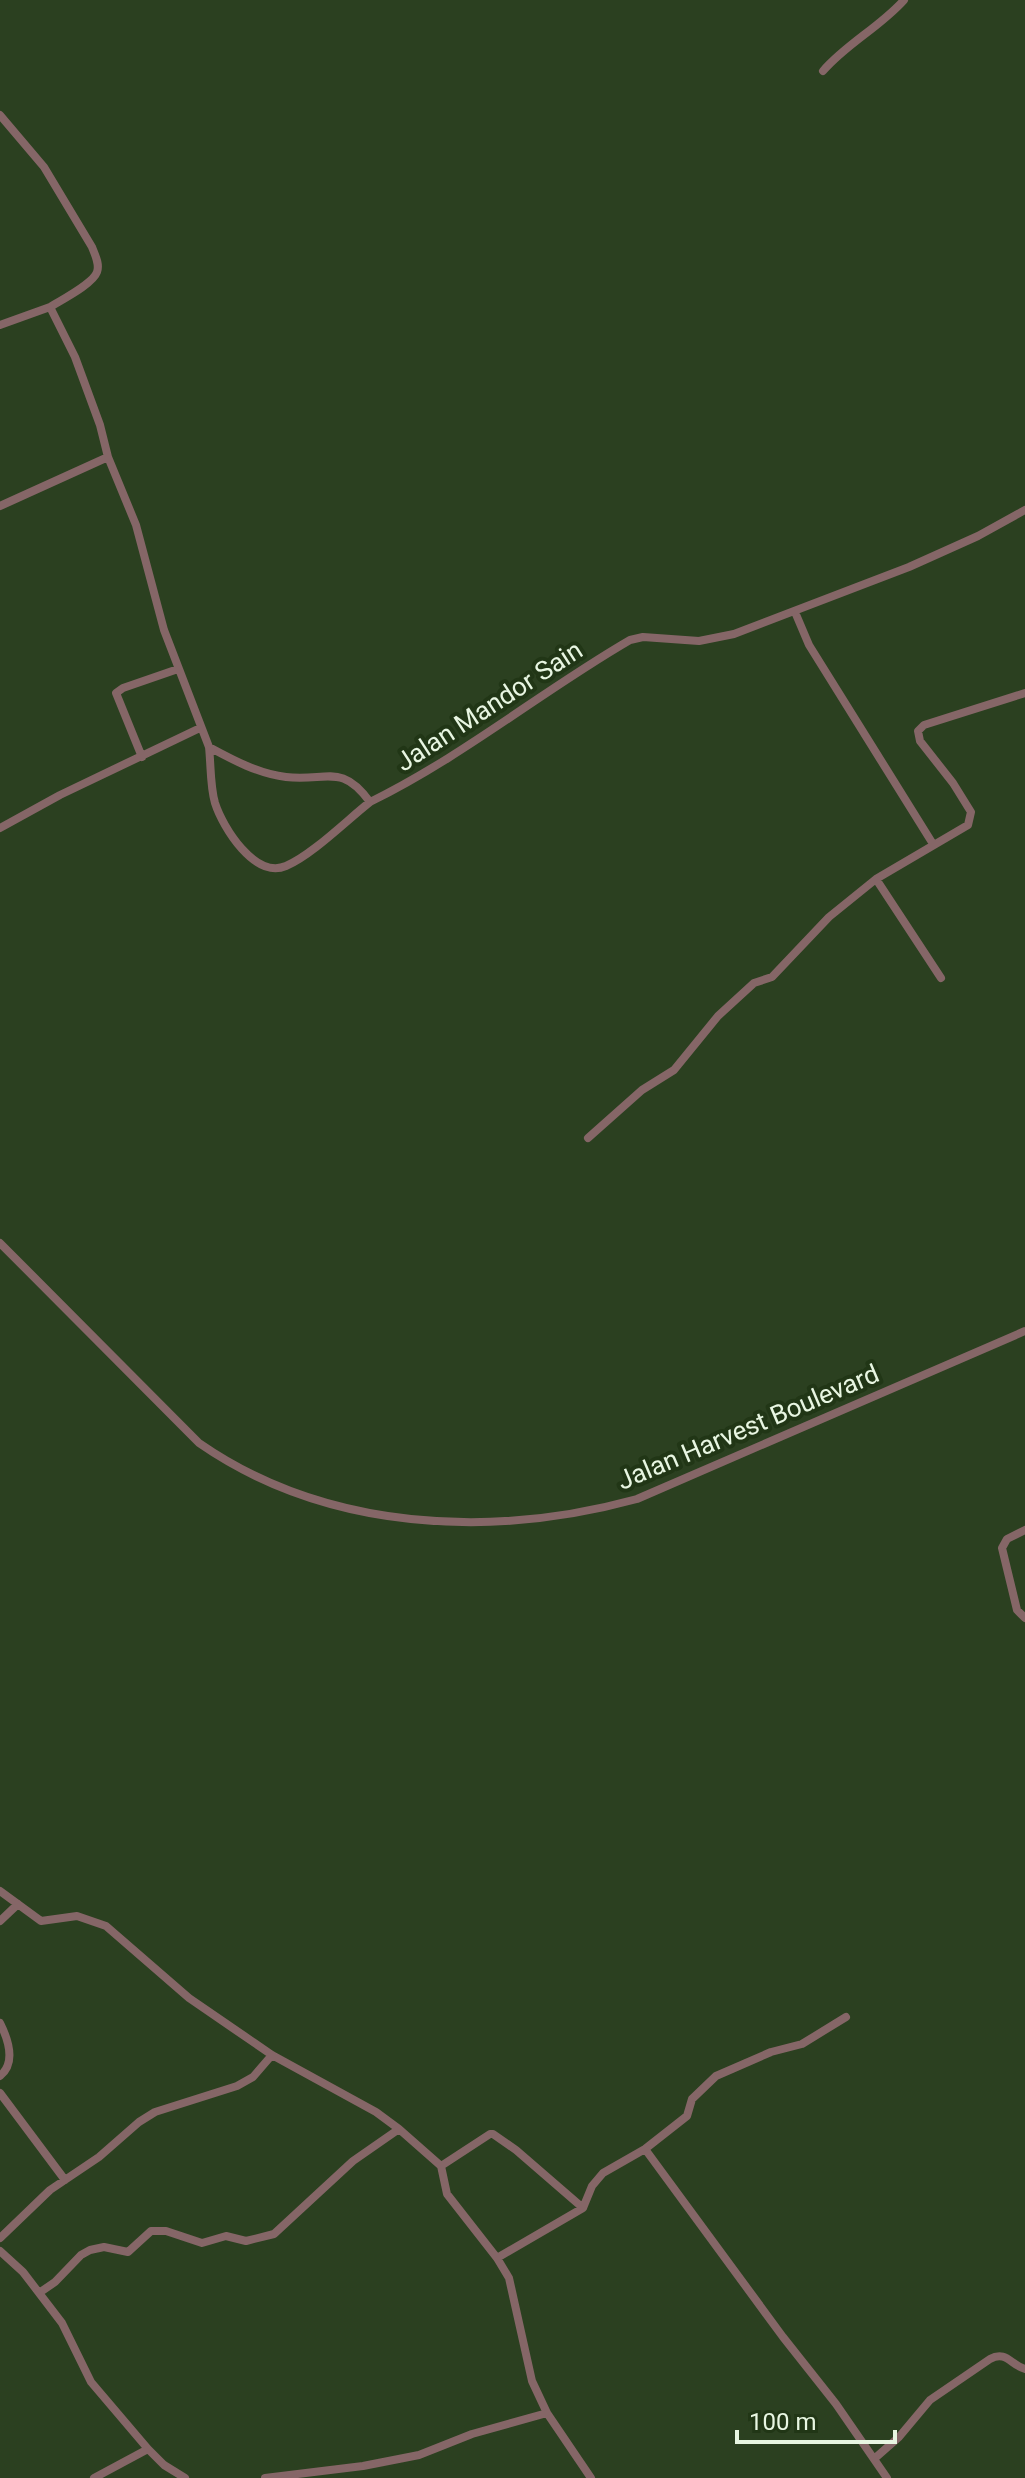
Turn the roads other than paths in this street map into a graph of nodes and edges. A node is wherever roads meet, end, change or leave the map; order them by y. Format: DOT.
graph roads {
  1 [pos="904,0"];
  2 [pos="823,71"];
  3 [pos="0,115"];
  4 [pos="50,307"];
  5 [pos="0,325"];
  6 [pos="108,457"];
  7 [pos="0,506"];
  8 [pos="1025,510"];
  9 [pos="795,612"];
  10 [pos="178,669"];
  11 [pos="1025,693"];
  12 [pos="200,728"];
  13 [pos="209,747"];
  14 [pos="142,757"];
  15 [pos="370,802"];
  16 [pos="0,828"];
  17 [pos="933,844"];
  18 [pos="876,879"];
  19 [pos="941,978"];
  20 [pos="588,1138"];
  21 [pos="0,1243"];
  22 [pos="1025,1331"];
  23 [pos="1025,1530"];
  24 [pos="1025,1618"];
  25 [pos="0,1891"];
  26 [pos="18,1904"];
  27 [pos="0,1921"];
  28 [pos="846,2017"];
  29 [pos="0,2023"];
  30 [pos="272,2055"];
  31 [pos="0,2076"];
  32 [pos="0,2093"];
  33 [pos="399,2129"];
  34 [pos="645,2149"];
  35 [pos="441,2166"];
  36 [pos="65,2180"];
  37 [pos="583,2208"];
  38 [pos="0,2238"];
  39 [pos="0,2251"];
  40 [pos="497,2258"];
  41 [pos="39,2293"];
  42 [pos="1025,2369"];
  43 [pos="547,2413"];
  44 [pos="148,2449"];
  45 [pos="874,2459"];
  46 [pos="318,2474"];
  47 [pos="94,2478"];
  48 [pos="185,2478"];
  49 [pos="265,2478"];
  50 [pos="591,2478"];
  51 [pos="887,2478"];
  1 -- 2 [label="street"];
  3 -- 4 [label="street"];
  4 -- 5 [label="street"];
  4 -- 6 [label="street"];
  6 -- 7 [label="street"];
  6 -- 10 [label="street"];
  8 -- 9 [label="street, Jalan Mandor Sain"];
  9 -- 15 [label="street, Jalan Mandor Sain"];
  9 -- 17 [label="street"];
  10 -- 12 [label="street"];
  10 -- 14 [label="street"];
  11 -- 17 [label="street"];
  12 -- 13 [label="street"];
  12 -- 14 [label="street"];
  13 -- 15 [label="street"];
  13 -- 15 [label="street, Jalan Mandor Sain"];
  14 -- 16 [label="street"];
  17 -- 18 [label="street"];
  18 -- 19 [label="street"];
  18 -- 20 [label="street"];
  21 -- 22 [label="street, Jalan Harvest Boulevard"];
  23 -- 24 [label="street"];
  25 -- 26 [label="street"];
  26 -- 27 [label="street"];
  26 -- 30 [label="street"];
  28 -- 34 [label="street"];
  29 -- 31 [label="street"];
  30 -- 33 [label="street"];
  30 -- 36 [label="street"];
  32 -- 36 [label="street"];
  33 -- 35 [label="street"];
  33 -- 41 [label="street"];
  34 -- 37 [label="street"];
  34 -- 45 [label="street"];
  35 -- 37 [label="street"];
  35 -- 40 [label="street"];
  36 -- 38 [label="street"];
  37 -- 40 [label="street"];
  39 -- 41 [label="street"];
  40 -- 43 [label="street"];
  41 -- 44 [label="street"];
  42 -- 45 [label="street"];
  43 -- 46 [label="street"];
  43 -- 50 [label="street"];
  44 -- 47 [label="street"];
  44 -- 48 [label="street"];
  45 -- 51 [label="street"];
  46 -- 49 [label="street"];
}
